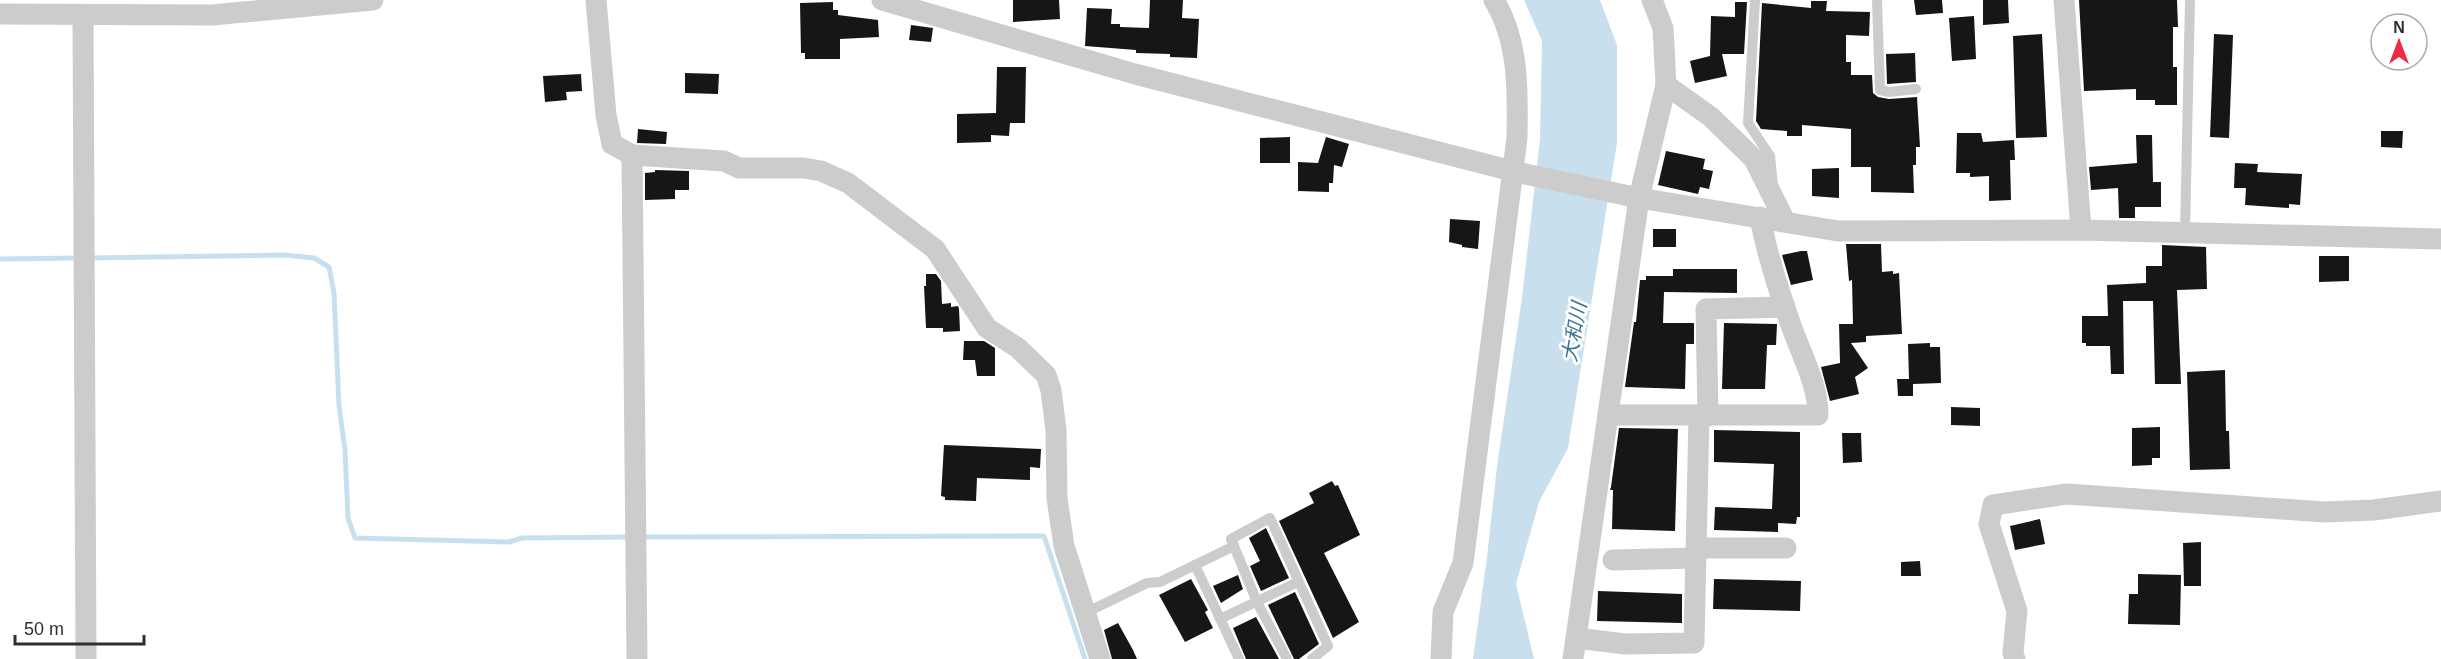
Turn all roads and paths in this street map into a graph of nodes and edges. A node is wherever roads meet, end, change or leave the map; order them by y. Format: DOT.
graph roads {
  1 [pos="372,0"];
  2 [pos="596,0"];
  3 [pos="882,0"];
  4 [pos="1494,0"];
  5 [pos="1653,0"];
  6 [pos="1755,0"];
  7 [pos="1877,0"];
  8 [pos="2064,0"];
  9 [pos="2190,0"];
  10 [pos="349,1"];
  11 [pos="0,14"];
  12 [pos="83,15"];
  13 [pos="1666,85"];
  14 [pos="1916,89"];
  15 [pos="632,155"];
  16 [pos="1516,172"];
  17 [pos="1633,196"];
  18 [pos="1775,202"];
  19 [pos="1760,217"];
  20 [pos="1785,221"];
  21 [pos="2081,230"];
  22 [pos="2185,232"];
  23 [pos="2441,239"];
  24 [pos="1785,308"];
  25 [pos="1608,415"];
  26 [pos="1704,416"];
  27 [pos="2441,501"];
  28 [pos="1234,546"];
  29 [pos="1785,548"];
  30 [pos="1696,553"];
  31 [pos="1613,560"];
  32 [pos="1195,565"];
  33 [pos="1298,582"];
  34 [pos="1257,602"];
  35 [pos="1085,614"];
  36 [pos="1220,619"];
  37 [pos="1576,638"];
  38 [pos="86,659"];
  39 [pos="637,659"];
  40 [pos="1100,659"];
  41 [pos="1239,659"];
  42 [pos="1287,659"];
  43 [pos="1312,659"];
  44 [pos="1441,659"];
  45 [pos="1573,659"];
  46 [pos="2015,659"];
  1 -- 10 [label="street"];
  2 -- 15 [label="street"];
  3 -- 16 [label="street"];
  4 -- 16 [label="street"];
  5 -- 13 [label="street"];
  6 -- 18 [label="lane"];
  7 -- 14 [label="lane"];
  8 -- 21 [label="street"];
  9 -- 22 [label="lane"];
  10 -- 12 [label="street"];
  11 -- 12 [label="street"];
  12 -- 38 [label="street"];
  13 -- 17 [label="street"];
  13 -- 18 [label="street"];
  15 -- 35 [label="street"];
  15 -- 39 [label="street"];
  16 -- 17 [label="street"];
  16 -- 44 [label="street"];
  17 -- 19 [label="street"];
  17 -- 25 [label="street"];
  18 -- 20 [label="street"];
  19 -- 20 [label="street"];
  19 -- 24 [label="street"];
  20 -- 21 [label="street"];
  21 -- 22 [label="street"];
  22 -- 23 [label="street"];
  24 -- 26 [label="street"];
  24 -- 26 [label="street"];
  25 -- 26 [label="street"];
  25 -- 37 [label="street"];
  26 -- 30 [label="street"];
  27 -- 46 [label="street"];
  28 -- 32 [label="lane"];
  28 -- 33 [label="lane"];
  28 -- 34 [label="lane"];
  29 -- 30 [label="street"];
  30 -- 31 [label="street"];
  30 -- 37 [label="street"];
  32 -- 35 [label="lane"];
  32 -- 36 [label="lane"];
  33 -- 34 [label="lane"];
  33 -- 43 [label="lane"];
  34 -- 36 [label="lane"];
  34 -- 42 [label="lane"];
  35 -- 40 [label="street"];
  36 -- 41 [label="lane"];
  37 -- 45 [label="street"];
}
